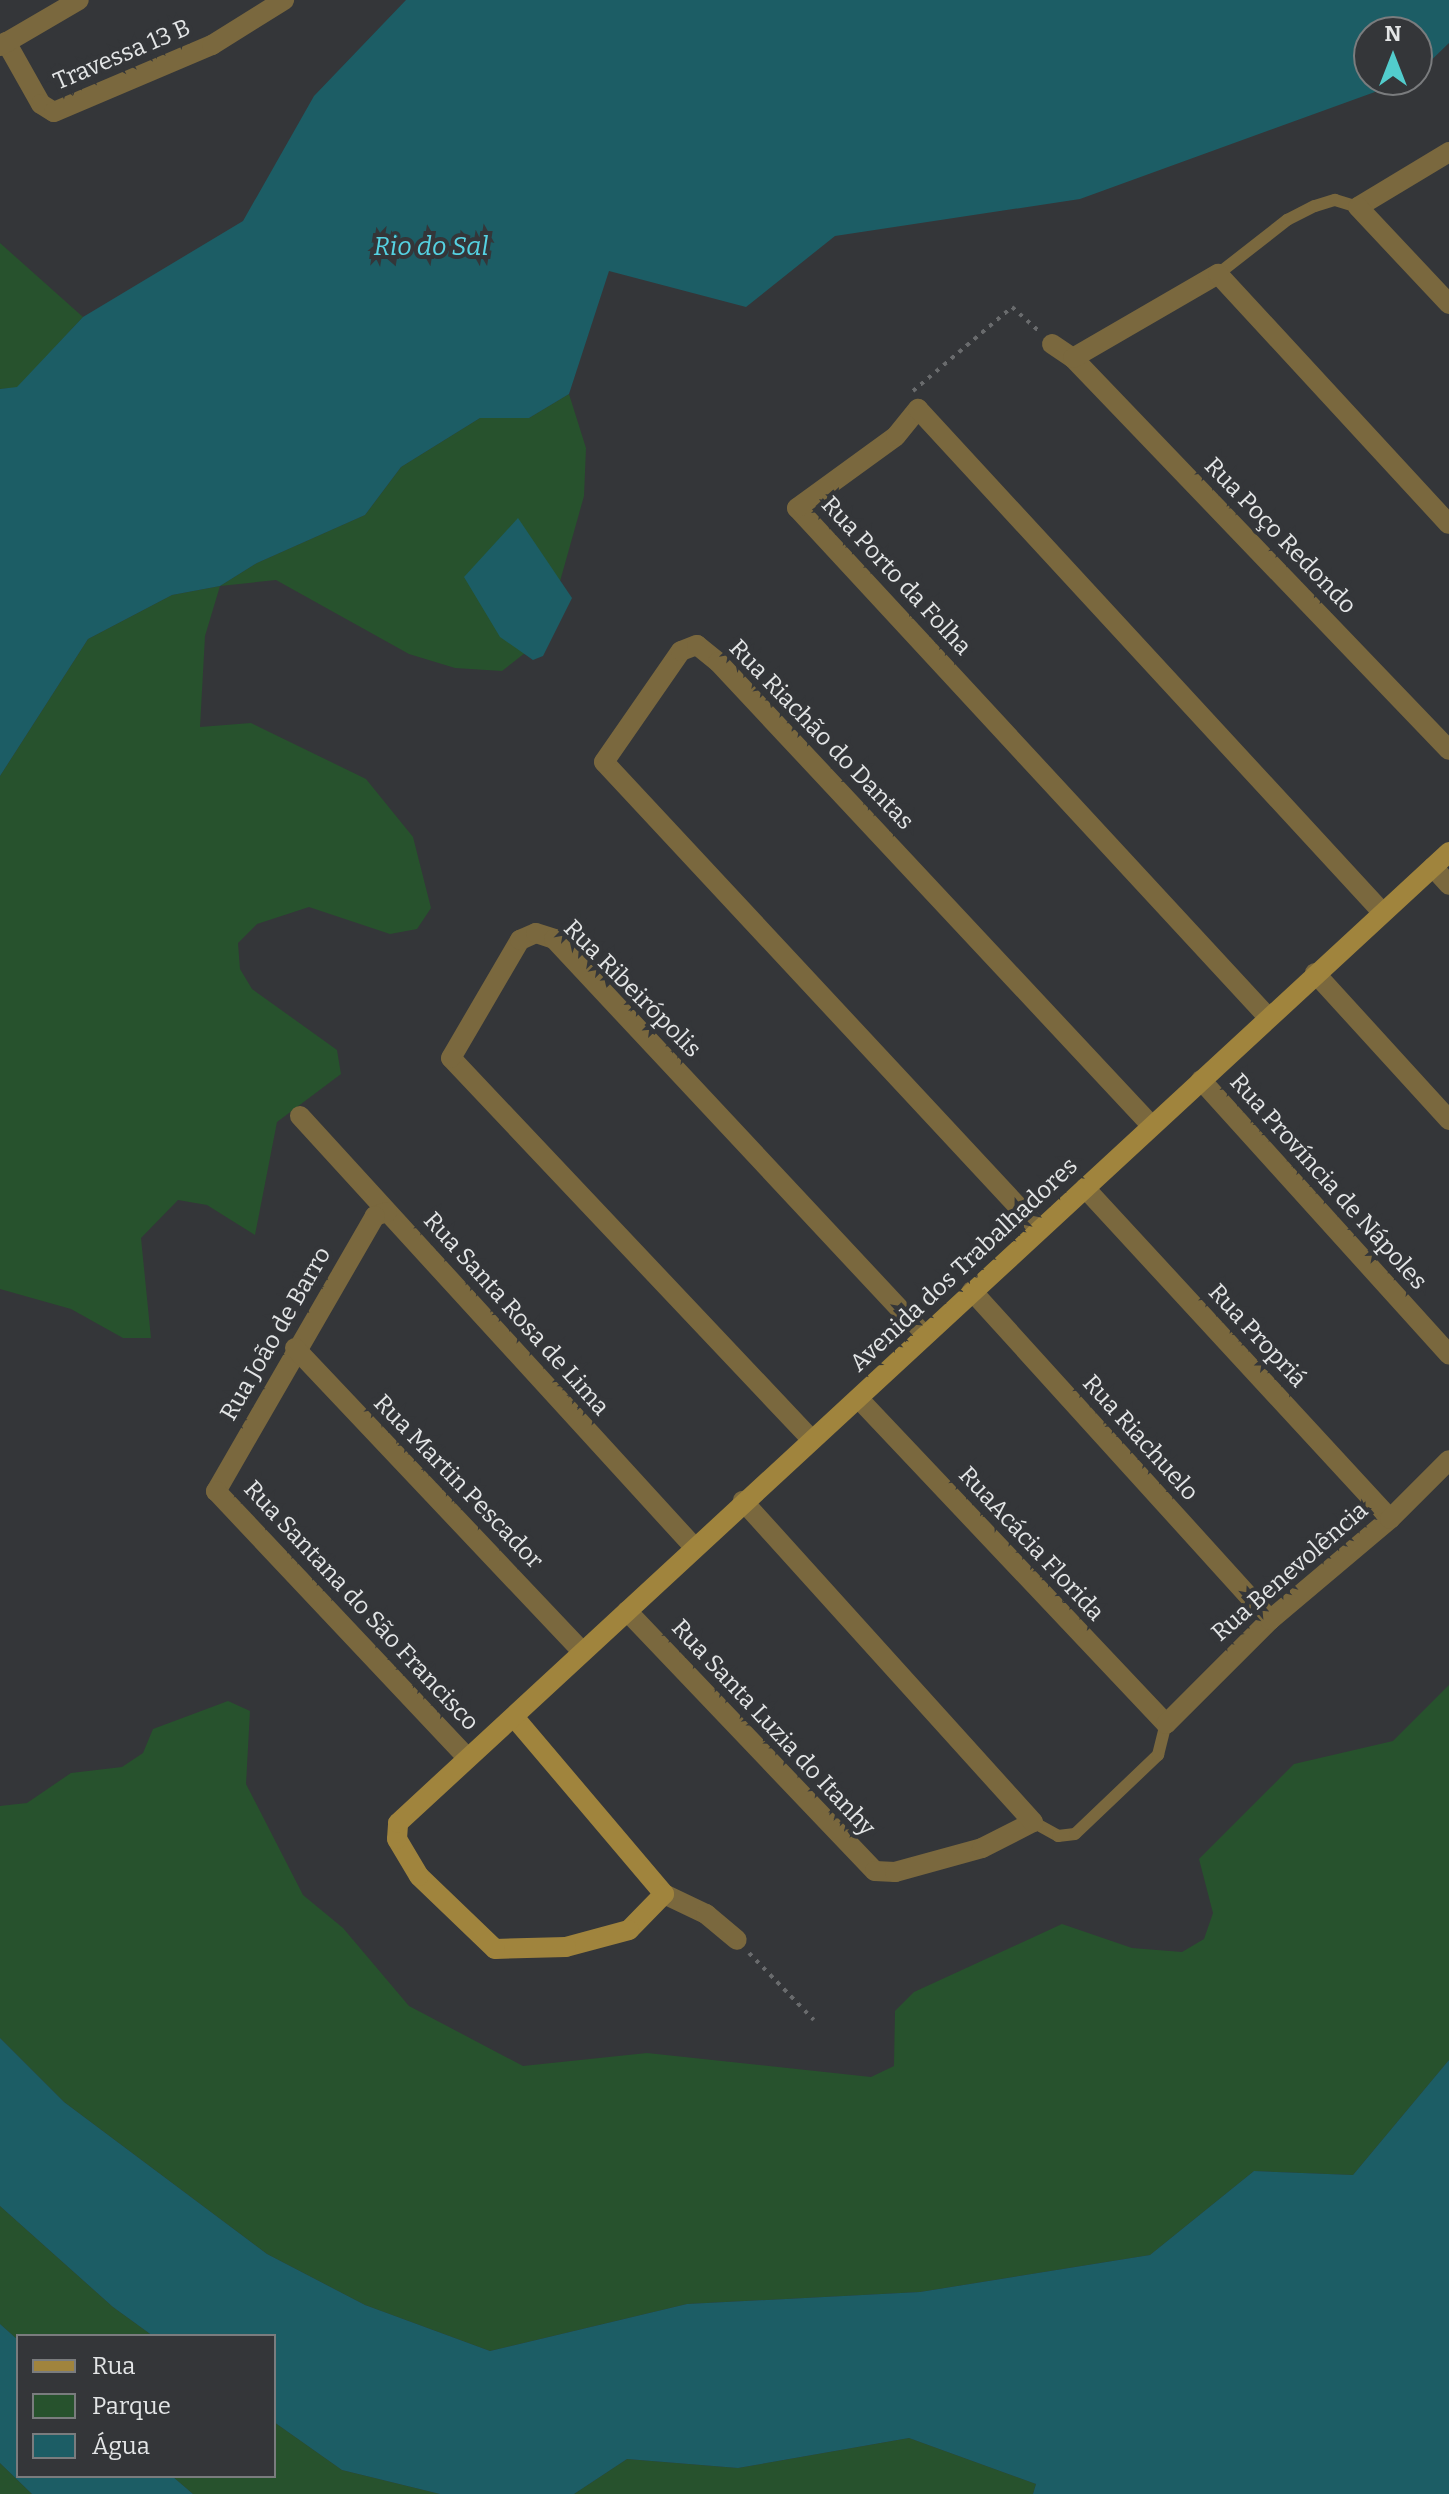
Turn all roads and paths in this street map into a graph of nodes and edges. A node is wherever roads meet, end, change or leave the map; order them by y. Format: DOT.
graph roads {
  1 [pos="79,0"];
  2 [pos="284,0"];
  3 [pos="3,44"];
  4 [pos="1449,152"];
  5 [pos="1358,207"];
  6 [pos="1218,274"];
  7 [pos="1449,304"];
  8 [pos="1052,344"];
  9 [pos="1073,358"];
  10 [pos="918,409"];
  11 [pos="1449,524"];
  12 [pos="1449,750"];
  13 [pos="1449,852"];
  14 [pos="1433,867"];
  15 [pos="1449,885"];
  16 [pos="1382,912"];
  17 [pos="1315,973"];
  18 [pos="1267,1016"];
  19 [pos="1201,1080"];
  20 [pos="300,1116"];
  21 [pos="1449,1120"];
  22 [pos="1151,1125"];
  23 [pos="1085,1188"];
  24 [pos="387,1212"];
  25 [pos="1039,1229"];
  26 [pos="972,1291"];
  27 [pos="924,1335"];
  28 [pos="295,1348"];
  29 [pos="1449,1354"];
  30 [pos="859,1399"];
  31 [pos="811,1439"];
  32 [pos="1449,1460"];
  33 [pos="216,1491"];
  34 [pos="743,1501"];
  35 [pos="1390,1519"];
  36 [pos="694,1547"];
  37 [pos="627,1611"];
  38 [pos="1270,1620"];
  39 [pos="582,1651"];
  40 [pos="514,1717"];
  41 [pos="1166,1724"];
  42 [pos="467,1757"];
  43 [pos="1033,1822"];
  44 [pos="664,1894"];
  45 [pos="737,1940"];
  46 [pos="814,2020"];
  1 -- 3 [label="street"];
  2 -- 3 [label="street, Travessa 13 B"];
  4 -- 5 [label="street"];
  5 -- 6 [label="lane"];
  5 -- 7 [label="street"];
  6 -- 9 [label="street"];
  6 -- 11 [label="street"];
  8 -- 9 [label="street, Rua Poço Redondo"];
  8 -- 10 [label="path"];
  9 -- 12 [label="street, Rua Poço Redondo"];
  10 -- 16 [label="street"];
  10 -- 18 [label="street, Rua Porto da Folha"];
  13 -- 14 [label="street, Avenida dos Trabalhadores"];
  14 -- 15 [label="street"];
  14 -- 16 [label="street, Avenida dos Trabalhadores"];
  16 -- 17 [label="street, Avenida dos Trabalhadores"];
  17 -- 18 [label="street, Avenida dos Trabalhadores"];
  17 -- 21 [label="street"];
  18 -- 19 [label="street, Avenida dos Trabalhadores"];
  19 -- 22 [label="street, Avenida dos Trabalhadores"];
  19 -- 29 [label="street, Rua Província de Nápoles"];
  20 -- 24 [label="street, Rua Santa Rosa de Lima"];
  22 -- 23 [label="street, Avenida dos Trabalhadores"];
  22 -- 25 [label="street, Rua Riachão do Dantas"];
  23 -- 25 [label="street, Avenida dos Trabalhadores"];
  23 -- 35 [label="street, Rua Propriá"];
  24 -- 28 [label="street, Rua João de Barro"];
  24 -- 36 [label="street, Rua Santa Rosa de Lima"];
  25 -- 26 [label="street, Avenida dos Trabalhadores"];
  26 -- 27 [label="street, Avenida dos Trabalhadores"];
  26 -- 38 [label="street, Rua Riachuelo"];
  27 -- 30 [label="street, Avenida dos Trabalhadores"];
  27 -- 31 [label="street, Rua Ribeirópolis"];
  28 -- 33 [label="street, Rua João de Barro"];
  28 -- 39 [label="street, Rua Martin Pescador"];
  30 -- 31 [label="street, Avenida dos Trabalhadores"];
  30 -- 41 [label="street, RuaAcácia Florida"];
  31 -- 34 [label="street, Avenida dos Trabalhadores"];
  32 -- 35 [label="street, Rua Benevolência"];
  33 -- 42 [label="street, Rua Santana do São Francisco"];
  34 -- 36 [label="street, Avenida dos Trabalhadores"];
  34 -- 43 [label="street"];
  35 -- 38 [label="street, Rua Benevolência"];
  36 -- 37 [label="street, Avenida dos Trabalhadores"];
  37 -- 39 [label="street, Avenida dos Trabalhadores"];
  37 -- 43 [label="street, Rua Santa Luzia do Itanhy"];
  38 -- 41 [label="street, Rua Benevolência"];
  39 -- 40 [label="street, Avenida dos Trabalhadores"];
  40 -- 42 [label="street, Avenida dos Trabalhadores"];
  40 -- 44 [label="street"];
  41 -- 43 [label="lane"];
  42 -- 44 [label="street, Avenida dos Trabalhadores"];
  44 -- 45 [label="street"];
  45 -- 46 [label="path"];
}
